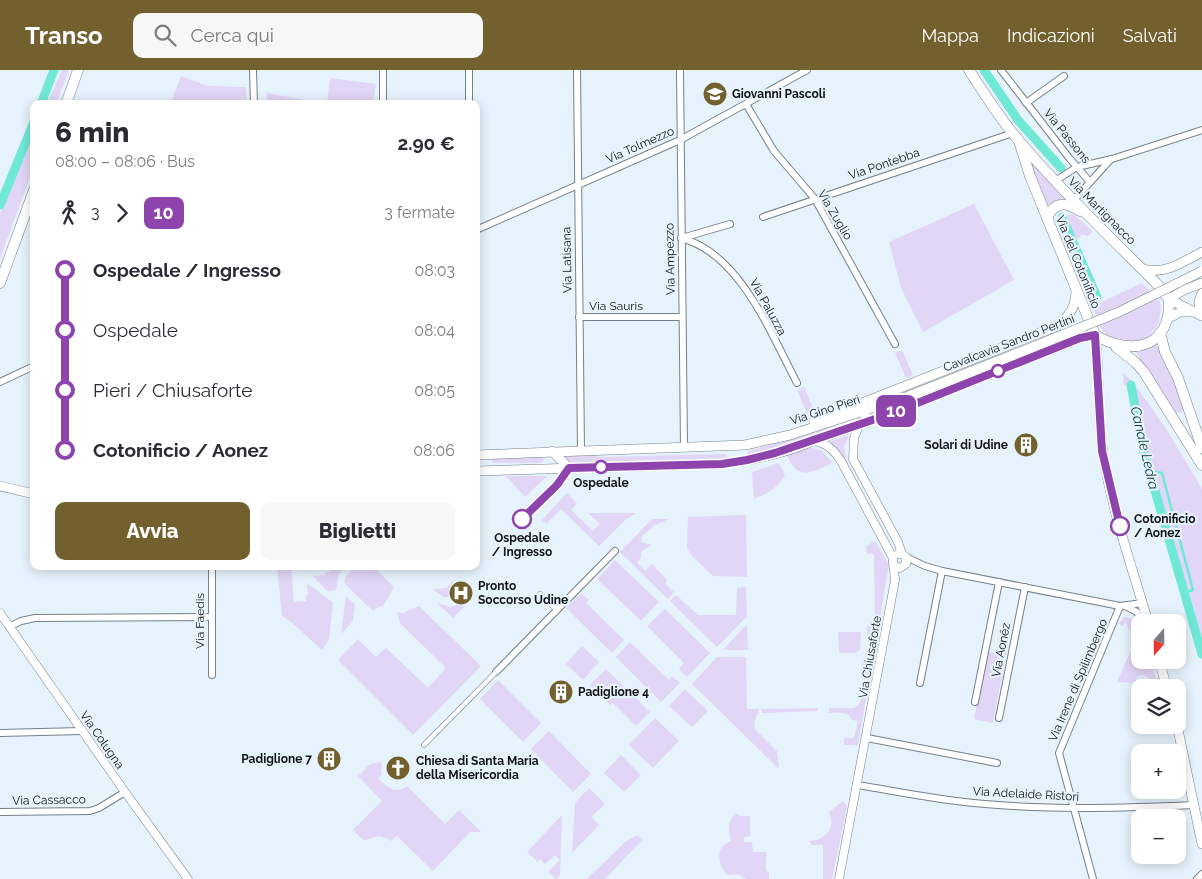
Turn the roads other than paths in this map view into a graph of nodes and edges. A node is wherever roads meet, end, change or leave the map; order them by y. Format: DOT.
graph roads {
  1 [pos="78,70"];
  2 [pos="253,70"];
  3 [pos="383,70"];
  4 [pos="469,70"];
  5 [pos="577,70"];
  6 [pos="680,70"];
  7 [pos="807,70"];
  8 [pos="969,70"];
  9 [pos="1001,70"];
  10 [pos="1064,76"];
  11 [pos="67,100"];
  12 [pos="254,100"];
  13 [pos="383,100"];
  14 [pos="469,100"];
  15 [pos="1026,103"];
  16 [pos="746,104"];
  17 [pos="1202,130"];
  18 [pos="1016,137"];
  19 [pos="680,140"];
  20 [pos="1112,158"];
  21 [pos="1077,167"];
  22 [pos="1030,176"];
  23 [pos="1054,181"];
  24 [pos="1090,182"];
  25 [pos="578,185"];
  26 [pos="815,199"];
  27 [pos="30,201"];
  28 [pos="1073,201"];
  29 [pos="764,217"];
  30 [pos="1089,217"];
  31 [pos="1047,218"];
  32 [pos="730,224"];
  33 [pos="480,228"];
  34 [pos="681,238"];
  35 [pos="1202,252"];
  36 [pos="1143,270"];
  37 [pos="1202,272"];
  38 [pos="1202,282"];
  39 [pos="0,283"];
  40 [pos="1076,288"];
  41 [pos="1202,293"];
  42 [pos="1168,298"];
  43 [pos="1199,314"];
  44 [pos="579,317"];
  45 [pos="682,317"];
  46 [pos="1167,319"];
  47 [pos="1045,330"];
  48 [pos="1160,333"];
  49 [pos="1095,335"];
  50 [pos="895,344"];
  51 [pos="1113,345"];
  52 [pos="1052,349"];
  53 [pos="1098,360"];
  54 [pos="30,368"];
  55 [pos="0,382"];
  56 [pos="797,384"];
  57 [pos="906,397"];
  58 [pos="1188,409"];
  59 [pos="866,416"];
  60 [pos="1171,416"];
  61 [pos="859,426"];
  62 [pos="804,430"];
  63 [pos="813,441"];
  64 [pos="745,445"];
  65 [pos="734,446"];
  66 [pos="684,448"];
  67 [pos="1202,448"];
  68 [pos="552,451"];
  69 [pos="581,451"];
  70 [pos="480,455"];
  71 [pos="747,460"];
  72 [pos="736,462"];
  73 [pos="1202,465"];
  74 [pos="569,468"];
  75 [pos="480,471"];
  76 [pos="0,486"];
  77 [pos="30,493"];
  78 [pos="878,508"];
  79 [pos="868,513"];
  80 [pos="615,551"];
  81 [pos="901,561"];
  82 [pos="212,570"];
  83 [pos="942,571"];
  84 [pos="999,582"];
  85 [pos="1025,587"];
  86 [pos="540,594"];
  87 [pos="1143,603"];
  88 [pos="1122,606"];
  89 [pos="557,610"];
  90 [pos="0,613"];
  91 [pos="1138,614"];
  92 [pos="1146,614"];
  93 [pos="212,617"];
  94 [pos="9,626"];
  95 [pos="496,672"];
  96 [pos="212,675"];
  97 [pos="920,683"];
  98 [pos="975,702"];
  99 [pos="999,718"];
  100 [pos="82,731"];
  101 [pos="0,733"];
  102 [pos="1179,734"];
  103 [pos="867,738"];
  104 [pos="424,745"];
  105 [pos="997,763"];
  106 [pos="858,785"];
  107 [pos="125,792"];
  108 [pos="1194,805"];
  109 [pos="1074,808"];
  110 [pos="0,812"];
  111 [pos="1202,844"];
  112 [pos="1202,874"];
  113 [pos="188,879"];
  114 [pos="839,879"];
  115 [pos="1093,879"];
  116 [pos="1197,879"];
  1 -- 11 [label="main road"];
  2 -- 12 [label="street"];
  3 -- 13 [label="street"];
  4 -- 14 [label="street"];
  5 -- 25 [label="street, Via Latisana"];
  6 -- 19 [label="street, Via Ampezzo"];
  7 -- 16 [label="street, Via Tolmezzo"];
  8 -- 18 [label="main road, Via Martignacco"];
  9 -- 15 [label="street, Via Passons"];
  10 -- 15 [label="street, Via Passons"];
  15 -- 21 [label="street, Via Passons"];
  16 -- 19 [label="street, Via Tolmezzo"];
  16 -- 26 [label="street, Via Zuglio"];
  17 -- 20 [label="street"];
  18 -- 22 [label="main road, Via Martignacco"];
  18 -- 23 [label="main road, Via Martignacco"];
  18 -- 26 [label="street, Via Pontebba"];
  19 -- 25 [label="street, Via Tolmezzo"];
  19 -- 34 [label="street, Via Ampezzo"];
  20 -- 21 [label="street"];
  20 -- 24 [label="street"];
  21 -- 23 [label="street"];
  21 -- 24 [label="street, Via Passons"];
  22 -- 31 [label="main road, Via del Cotonificio"];
  23 -- 28 [label="main road, Via Martignacco"];
  24 -- 28 [label="street"];
  25 -- 33 [label="street, Via Tolmezzo"];
  25 -- 44 [label="street, Via Latisana"];
  26 -- 29 [label="street, Via Pontebba"];
  26 -- 50 [label="street, Via Zuglio"];
  27 -- 39 [label="main road"];
  28 -- 30 [label="main road, Via Martignacco"];
  30 -- 31 [label="main road"];
  30 -- 36 [label="main road, Via Martignacco"];
  31 -- 40 [label="main road, Via del Cotonificio"];
  32 -- 34 [label="street"];
  34 -- 45 [label="street, Via Ampezzo"];
  34 -- 56 [label="street, Via Paluzza"];
  35 -- 36 [label="main road"];
  36 -- 42 [label="main road, Via Martignacco"];
  37 -- 57 [label="main road, Cavalcavia Sandro Pertini, bridge"];
  38 -- 42 [label="main road"];
  40 -- 47 [label="main road"];
  40 -- 49 [label="main road, Via del Cotonificio"];
  41 -- 43 [label="main road"];
  42 -- 43 [label="main road, Via Martignacco"];
  42 -- 46 [label="main road"];
  43 -- 46 [label="main road"];
  44 -- 45 [label="street, Via Sauris"];
  44 -- 69 [label="street, Via Latisana"];
  45 -- 66 [label="street, Via Ampezzo"];
  46 -- 48 [label="main road"];
  47 -- 52 [label="main road"];
  47 -- 62 [label="main road"];
  48 -- 51 [label="main road"];
  48 -- 58 [label="main road"];
  49 -- 51 [label="main road"];
  49 -- 52 [label="main road"];
  49 -- 53 [label="main road, Via del Cotonificio"];
  51 -- 53 [label="main road"];
  51 -- 60 [label="main road"];
  52 -- 61 [label="main road"];
  53 -- 87 [label="main road, Via del Cotonificio"];
  54 -- 55 [label="street"];
  57 -- 59 [label="main road, Via Gino Pieri"];
  57 -- 62 [label="main road, Via Gino Pieri"];
  58 -- 60 [label="main road"];
  58 -- 67 [label="main road"];
  59 -- 61 [label="street"];
  59 -- 63 [label="main road, Via Gino Pieri"];
  60 -- 73 [label="main road"];
  61 -- 63 [label="main road"];
  61 -- 78 [label="street"];
  62 -- 64 [label="main road, Via Gino Pieri"];
  63 -- 71 [label="main road, Via Gino Pieri"];
  63 -- 79 [label="street"];
  64 -- 65 [label="main road, Via Gino Pieri"];
  64 -- 71 [label="main road"];
  65 -- 66 [label="main road, Via Gino Pieri"];
  65 -- 72 [label="main road"];
  66 -- 69 [label="main road, Via Gino Pieri"];
  68 -- 69 [label="main road, Via Gino Pieri"];
  68 -- 70 [label="main road, Via Gino Pieri"];
  68 -- 74 [label="main road"];
  71 -- 72 [label="main road, Via Gino Pieri"];
  72 -- 74 [label="main road, Via Gino Pieri"];
  74 -- 75 [label="main road, Via Gino Pieri"];
  76 -- 77 [label="main road"];
  78 -- 79 [label="street"];
  78 -- 81 [label="street"];
  79 -- 81 [label="street"];
  80 -- 89 [label="street"];
  81 -- 83 [label="street"];
  81 -- 103 [label="street, Via Chiusaforte"];
  82 -- 93 [label="street, Via Faedis"];
  83 -- 84 [label="street"];
  83 -- 97 [label="street"];
  84 -- 85 [label="street"];
  84 -- 98 [label="street, Via Aonêz"];
  85 -- 88 [label="street"];
  85 -- 99 [label="street, Via Aonêz"];
  86 -- 89 [label="street"];
  87 -- 88 [label="street"];
  87 -- 92 [label="main road, Via del Cotonificio"];
  88 -- 91 [label="street"];
  88 -- 109 [label="street, Via Irene di Spilimbergo"];
  89 -- 95 [label="street"];
  90 -- 94 [label="street, Via Colugna"];
  93 -- 94 [label="street"];
  93 -- 96 [label="street, Via Faedis"];
  94 -- 100 [label="street, Via Colugna"];
  95 -- 104 [label="street"];
  100 -- 101 [label="street"];
  100 -- 107 [label="street, Via Colugna"];
  102 -- 108 [label="main road"];
  103 -- 105 [label="street"];
  103 -- 106 [label="street, Via Chiusaforte"];
  106 -- 109 [label="street, Via Adelaide Ristori"];
  106 -- 114 [label="street, Via Chiusaforte"];
  107 -- 110 [label="street, Via Cassacco"];
  107 -- 113 [label="street, Via Colugna"];
  108 -- 109 [label="street, Via Adelaide Ristori"];
  108 -- 111 [label="main road"];
  109 -- 115 [label="street, Via Irene di Spilimbergo"];
  112 -- 116 [label="street"];
}
